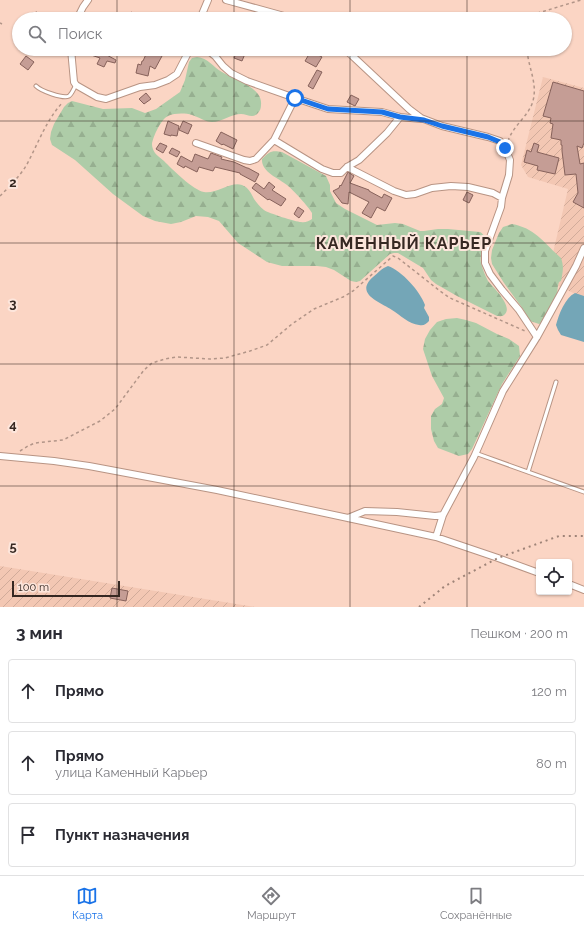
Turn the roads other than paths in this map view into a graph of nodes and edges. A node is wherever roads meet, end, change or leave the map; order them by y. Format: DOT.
graph roads {
  1 [pos="88,0"];
  2 [pos="208,0"];
  3 [pos="226,0"];
  4 [pos="80,12"];
  5 [pos="203,12"];
  6 [pos="270,12"];
  7 [pos="72,56"];
  8 [pos="186,56"];
  9 [pos="215,56"];
  10 [pos="352,56"];
  11 [pos="76,85"];
  12 [pos="36,86"];
  13 [pos="295,98"];
  14 [pos="400,117"];
  15 [pos="424,120"];
  16 [pos="274,140"];
  17 [pos="196,143"];
  18 [pos="347,167"];
  19 [pos="502,198"];
  20 [pos="584,248"];
  21 [pos="536,336"];
  22 [pos="556,382"];
  23 [pos="475,453"];
  24 [pos="0,456"];
  25 [pos="528,472"];
  26 [pos="584,492"];
  27 [pos="443,515"];
  28 [pos="348,518"];
  29 [pos="436,537"];
  30 [pos="536,572"];
  31 [pos="572,585"];
  32 [pos="584,590"];
  1 -- 4 [label="street"];
  2 -- 5 [label="street"];
  3 -- 6 [label="street"];
  7 -- 11 [label="street"];
  8 -- 11 [label="street"];
  9 -- 13 [label="street"];
  10 -- 15 [label="street"];
  11 -- 12 [label="lane"];
  13 -- 14 [label="street"];
  13 -- 16 [label="street"];
  14 -- 15 [label="street"];
  14 -- 18 [label="street"];
  15 -- 19 [label="street"];
  16 -- 17 [label="street"];
  16 -- 18 [label="street"];
  18 -- 19 [label="street"];
  19 -- 21 [label="street"];
  20 -- 21 [label="street"];
  21 -- 23 [label="street"];
  22 -- 25 [label="lane"];
  23 -- 25 [label="lane"];
  23 -- 27 [label="street"];
  24 -- 28 [label="street"];
  25 -- 26 [label="lane"];
  27 -- 28 [label="street"];
  27 -- 29 [label="street"];
  28 -- 29 [label="street"];
  29 -- 30 [label="street"];
  31 -- 32 [label="street"];
}
